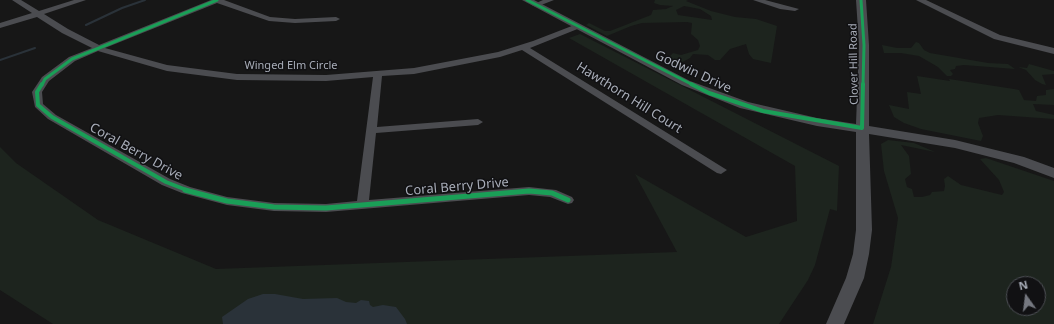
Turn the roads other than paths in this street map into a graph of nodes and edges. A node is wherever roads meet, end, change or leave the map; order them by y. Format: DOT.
graph roads {
  1 [pos="16,0"];
  2 [pos="82,0"];
  3 [pos="217,0"];
  4 [pos="527,0"];
  5 [pos="550,0"];
  6 [pos="756,0"];
  7 [pos="861,0"];
  8 [pos="920,0"];
  9 [pos="536,5"];
  10 [pos="795,9"];
  11 [pos="36,14"];
  12 [pos="336,19"];
  13 [pos="0,26"];
  14 [pos="577,26"];
  15 [pos="523,47"];
  16 [pos="96,48"];
  17 [pos="1054,51"];
  18 [pos="378,75"];
  19 [pos="478,122"];
  20 [pos="862,128"];
  21 [pos="373,130"];
  22 [pos="721,170"];
  23 [pos="1054,173"];
  24 [pos="568,200"];
  25 [pos="363,205"];
  26 [pos="835,324"];
  1 -- 11 [label="street, Winged Elm Circle"];
  2 -- 11 [label="street"];
  3 -- 12 [label="street"];
  3 -- 16 [label="street, Coral Berry Drive"];
  4 -- 9 [label="street, Godwin Drive"];
  5 -- 9 [label="street"];
  6 -- 10 [label="street"];
  7 -- 20 [label="street, Clover Hill Road"];
  8 -- 17 [label="street"];
  9 -- 14 [label="street, Godwin Drive"];
  11 -- 13 [label="street"];
  11 -- 16 [label="street, Winged Elm Circle"];
  14 -- 15 [label="street, Winged Elm Circle"];
  14 -- 20 [label="street, Godwin Drive"];
  15 -- 18 [label="street, Winged Elm Circle"];
  15 -- 22 [label="street, Hawthorn Hill Court"];
  16 -- 18 [label="street, Winged Elm Circle"];
  16 -- 25 [label="street, Coral Berry Drive"];
  18 -- 21 [label="street"];
  19 -- 21 [label="street"];
  20 -- 23 [label="street, Godwin Drive"];
  20 -- 26 [label="street, Clover Hill Road"];
  21 -- 25 [label="street"];
  24 -- 25 [label="street, Coral Berry Drive"];
}
